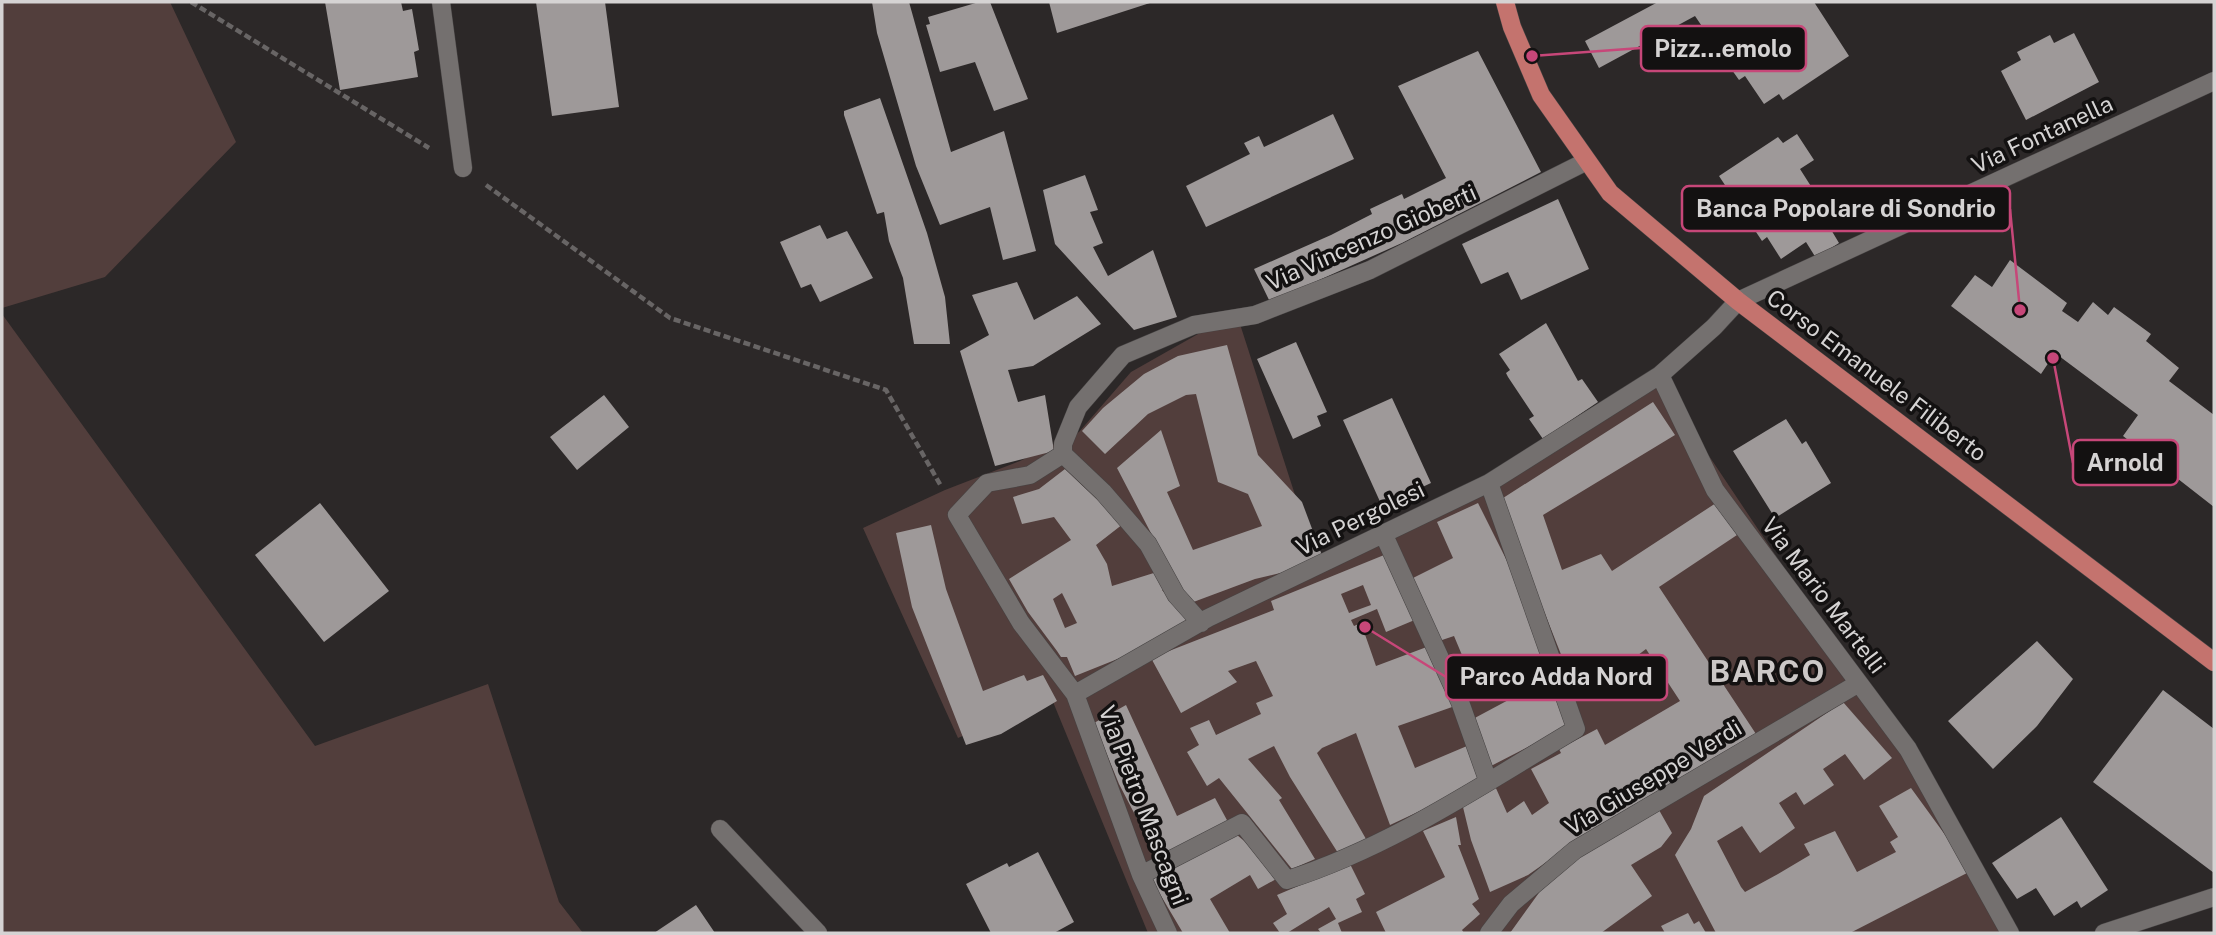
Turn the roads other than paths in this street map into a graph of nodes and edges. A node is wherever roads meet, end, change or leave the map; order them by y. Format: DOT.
graph roads {
  1 [pos="441,2"];
  2 [pos="1506,2"];
  3 [pos="2214,82"];
  4 [pos="1587,161"];
  5 [pos="463,168"];
  6 [pos="1738,301"];
  7 [pos="1660,375"];
  8 [pos="1063,454"];
  9 [pos="1489,483"];
  10 [pos="1383,533"];
  11 [pos="1201,623"];
  12 [pos="2214,662"];
  13 [pos="1859,683"];
  14 [pos="1075,694"];
  15 [pos="1488,781"];
  16 [pos="720,829"];
  17 [pos="1141,875"];
  18 [pos="2214,897"];
  19 [pos="818,933"];
  20 [pos="1168,933"];
  21 [pos="1489,933"];
  22 [pos="2010,933"];
  23 [pos="2104,933"];
  1 -- 5 [label="street"];
  2 -- 4 [label="main road, Corso Emanuele Filiberto"];
  3 -- 6 [label="street, Via Fontanella"];
  4 -- 6 [label="main road, Corso Emanuele Filiberto"];
  4 -- 8 [label="street, Via Vincenzo Gioberti"];
  6 -- 7 [label="street"];
  6 -- 12 [label="main road, Corso Emanuele Filiberto"];
  7 -- 9 [label="street, Via Pergolesi"];
  7 -- 13 [label="street, Via Mario Martelli"];
  8 -- 11 [label="street"];
  8 -- 14 [label="street, Via Pietro Mascagni"];
  9 -- 10 [label="street, Via Pergolesi"];
  9 -- 15 [label="street"];
  10 -- 11 [label="street, Via Pergolesi"];
  10 -- 15 [label="street"];
  11 -- 14 [label="street, Via Pergolesi"];
  13 -- 21 [label="street, Via Giuseppe Verdi"];
  13 -- 22 [label="street, Via Mario Martelli"];
  14 -- 17 [label="street, Via Pietro Mascagni"];
  15 -- 17 [label="street"];
  16 -- 19 [label="street"];
  17 -- 20 [label="street, Via Pietro Mascagni"];
  18 -- 23 [label="street"];
}
